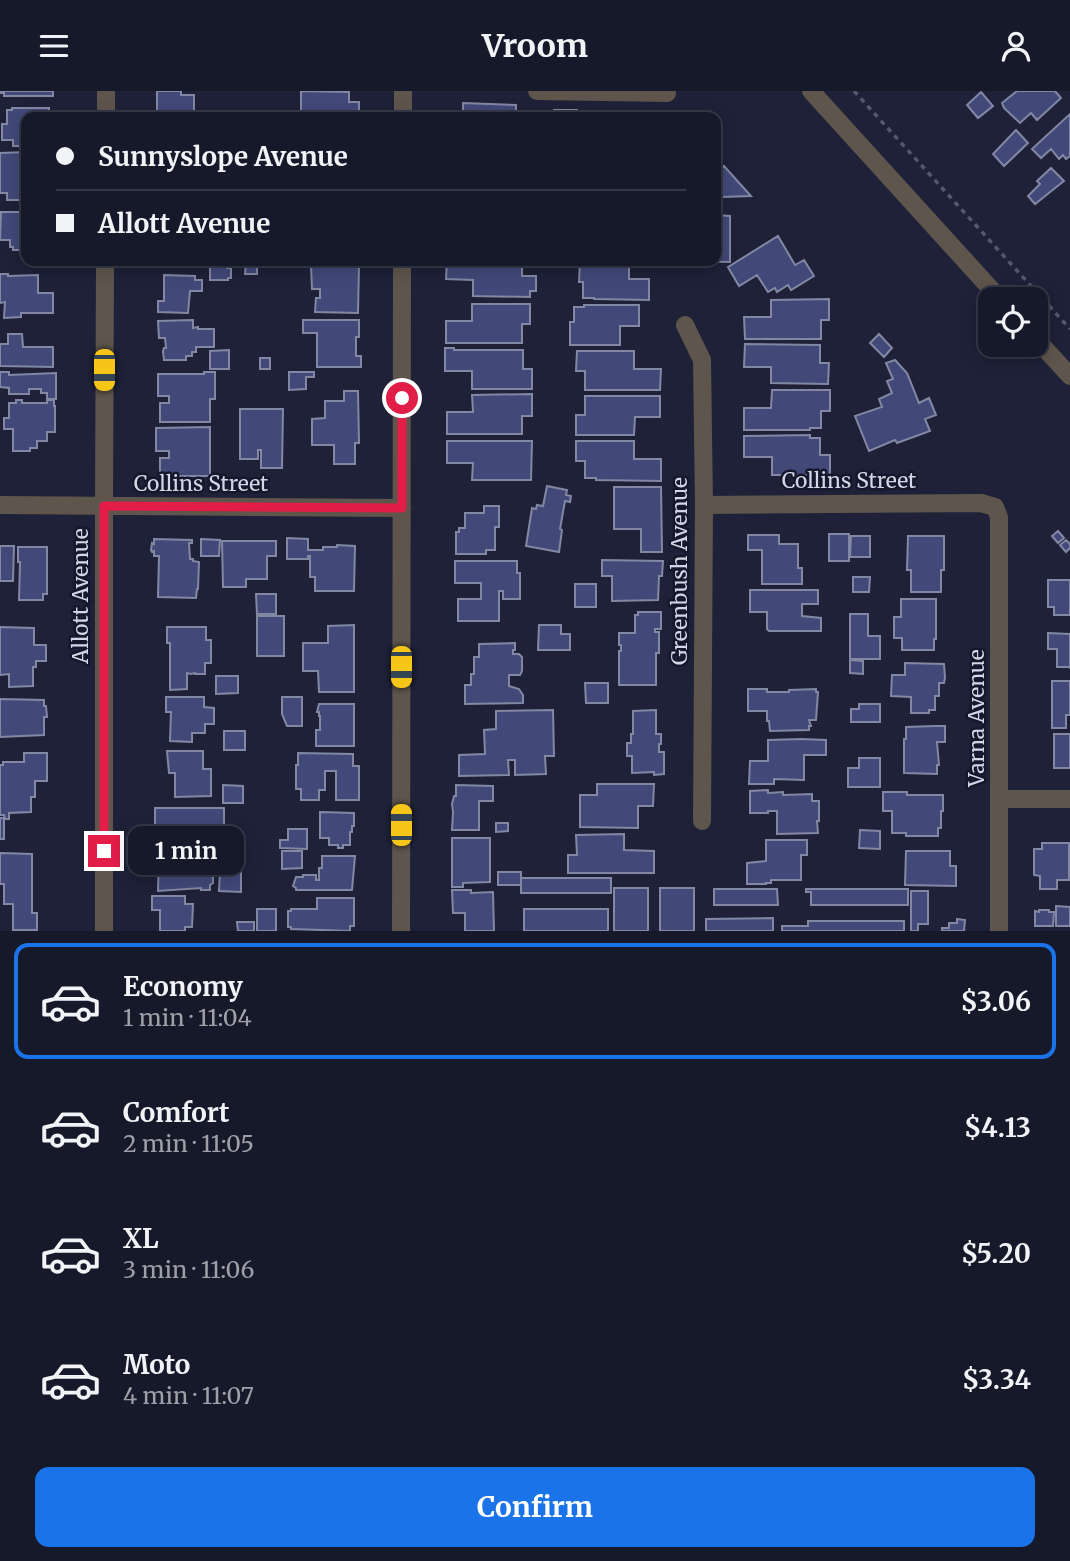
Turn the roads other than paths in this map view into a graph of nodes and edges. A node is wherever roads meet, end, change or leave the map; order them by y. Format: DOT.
graph roads {
  1 [pos="106,91"];
  2 [pos="403,91"];
  3 [pos="537,91"];
  4 [pos="811,91"];
  5 [pos="667,93"];
  6 [pos="106,112"];
  7 [pos="402,112"];
  8 [pos="105,266"];
  9 [pos="402,266"];
  10 [pos="989,287"];
  11 [pos="685,325"];
  12 [pos="1048,352"];
  13 [pos="1070,376"];
  14 [pos="0,505"];
  15 [pos="704,505"];
  16 [pos="104,506"];
  17 [pos="995,507"];
  18 [pos="402,508"];
  19 [pos="1000,799"];
  20 [pos="1070,799"];
  21 [pos="702,821"];
  22 [pos="104,931"];
  23 [pos="401,931"];
  24 [pos="999,931"];
  1 -- 6 [label="street"];
  2 -- 7 [label="street"];
  3 -- 5 [label="street"];
  4 -- 10 [label="street"];
  8 -- 16 [label="street, Allott Avenue"];
  9 -- 18 [label="street"];
  11 -- 15 [label="street, Greenbush Avenue"];
  12 -- 13 [label="street"];
  14 -- 16 [label="street, Collins Street"];
  15 -- 17 [label="street, Collins Street"];
  15 -- 21 [label="street, Greenbush Avenue"];
  16 -- 18 [label="street, Collins Street"];
  16 -- 22 [label="street, Allott Avenue"];
  17 -- 19 [label="street, Varna Avenue"];
  18 -- 23 [label="street"];
  19 -- 20 [label="street"];
  19 -- 24 [label="street, Varna Avenue"];
}
